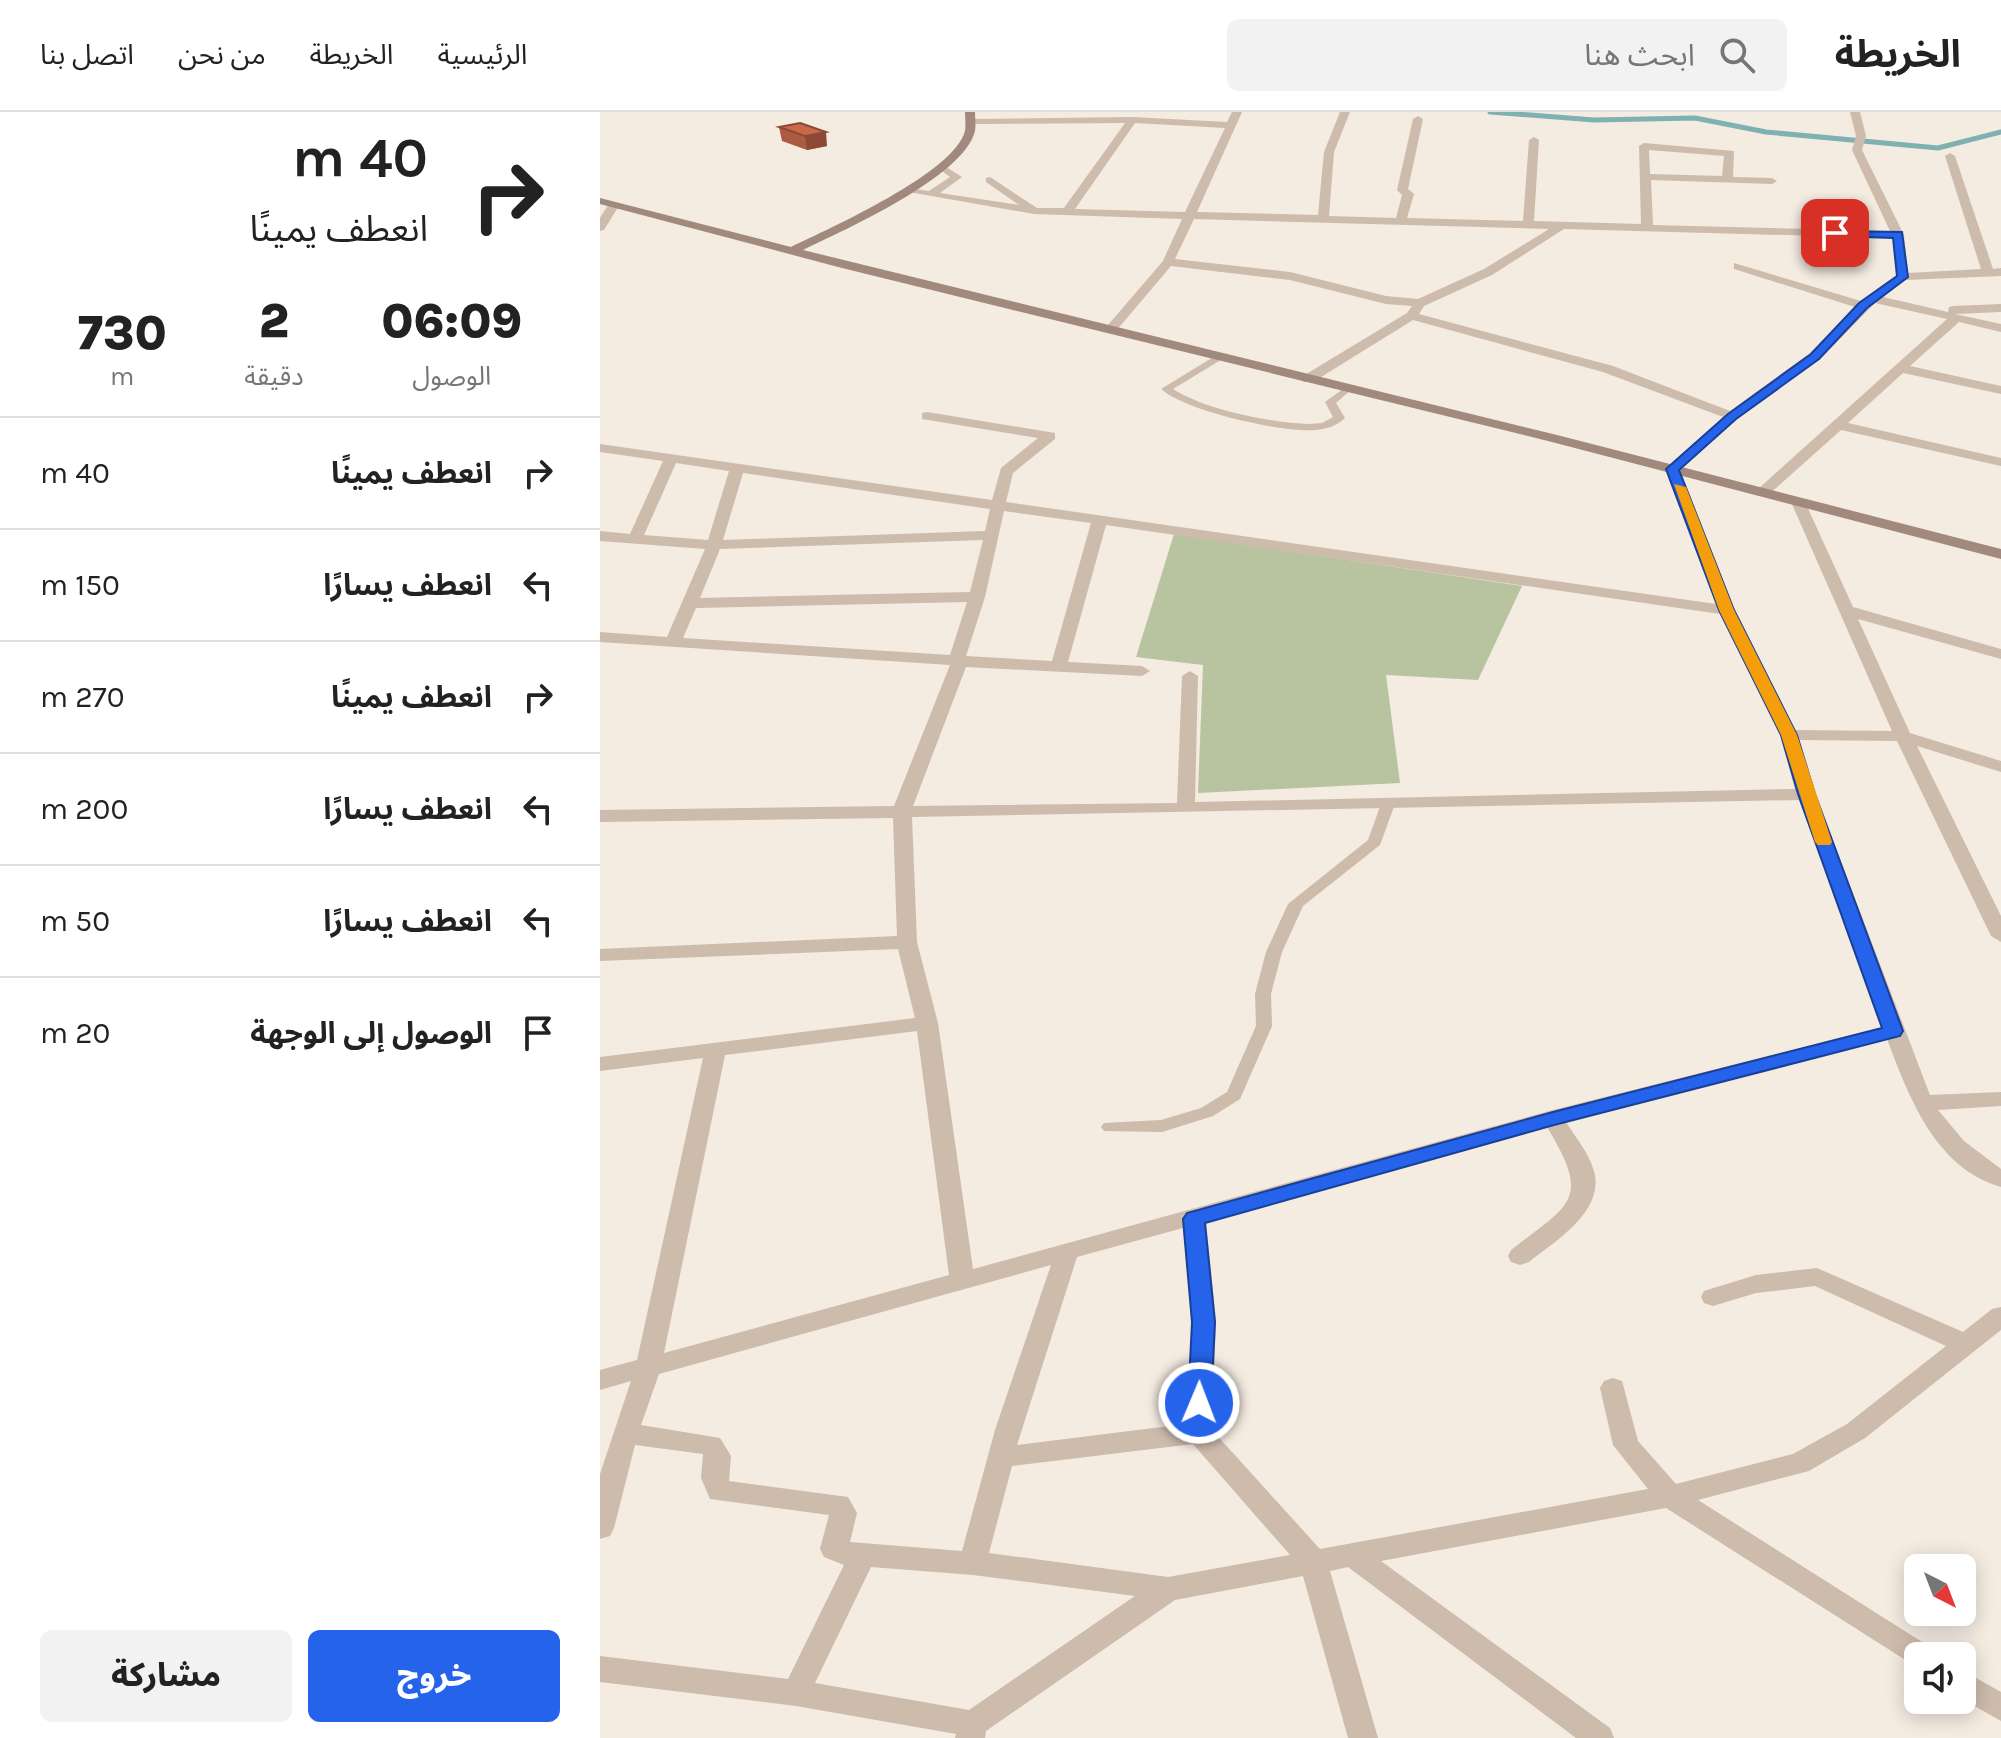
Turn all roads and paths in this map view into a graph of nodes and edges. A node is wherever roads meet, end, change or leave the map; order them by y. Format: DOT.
graph roads {
  1 [pos="1237,112"];
  2 [pos="1345,112"];
  3 [pos="1855,112"];
  4 [pos="972,116"];
  5 [pos="1418,119"];
  6 [pos="1132,120"];
  7 [pos="1231,125"];
  8 [pos="1534,140"];
  9 [pos="1950,156"];
  10 [pos="943,168"];
  11 [pos="1644,177"];
  12 [pos="990,180"];
  13 [pos="1727,180"];
  14 [pos="1772,181"];
  15 [pos="908,191"];
  16 [pos="930,195"];
  17 [pos="607,202"];
  18 [pos="1034,211"];
  19 [pos="1067,212"];
  20 [pos="1189,218"];
  21 [pos="1323,220"];
  22 [pos="1400,222"];
  23 [pos="1528,225"];
  24 [pos="1563,225"];
  25 [pos="600,228"];
  26 [pos="1647,228"];
  27 [pos="1898,235"];
  28 [pos="795,250"];
  29 [pos="1168,262"];
  30 [pos="1738,266"];
  31 [pos="1994,272"];
  32 [pos="1902,277"];
  33 [pos="1870,302"];
  34 [pos="1420,303"];
  35 [pos="2001,308"];
  36 [pos="1927,311"];
  37 [pos="1411,316"];
  38 [pos="1956,318"];
  39 [pos="1112,328"];
  40 [pos="2001,328"];
  41 [pos="1220,356"];
  42 [pos="1904,369"];
  43 [pos="1308,379"];
  44 [pos="1347,389"];
  45 [pos="2001,390"];
  46 [pos="927,416"];
  47 [pos="1732,416"];
  48 [pos="1839,425"];
  49 [pos="600,448"];
  50 [pos="672,457"];
  51 [pos="2001,462"];
  52 [pos="737,467"];
  53 [pos="1672,469"];
  54 [pos="1762,493"];
  55 [pos="1798,502"];
  56 [pos="1000,504"];
  57 [pos="1100,518"];
  58 [pos="992,535"];
  59 [pos="600,536"];
  60 [pos="635,539"];
  61 [pos="714,545"];
  62 [pos="2001,554"];
  63 [pos="977,597"];
  64 [pos="690,603"];
  65 [pos="1726,610"];
  66 [pos="1846,610"];
  67 [pos="600,637"];
  68 [pos="673,642"];
  69 [pos="2001,654"];
  70 [pos="958,661"];
  71 [pos="1059,665"];
  72 [pos="1142,671"];
  73 [pos="1190,676"];
  74 [pos="1789,735"];
  75 [pos="1903,736"];
  76 [pos="2001,767"];
  77 [pos="1806,794"];
  78 [pos="1388,804"];
  79 [pos="1186,808"];
  80 [pos="902,810"];
  81 [pos="601,818"];
  82 [pos="1977,890"];
  83 [pos="2001,898"];
  84 [pos="2001,936"];
  85 [pos="907,942"];
  86 [pos="600,955"];
  87 [pos="927,1023"];
  88 [pos="1893,1031"];
  89 [pos="715,1052"];
  90 [pos="600,1064"];
  91 [pos="2001,1099"];
  92 [pos="1922,1103"];
  93 [pos="1553,1118"];
  94 [pos="1110,1127"];
  95 [pos="2001,1179"];
  96 [pos="1194,1219"];
  97 [pos="1067,1252"];
  98 [pos="1520,1256"];
  99 [pos="962,1279"];
  100 [pos="1713,1297"];
  101 [pos="2001,1316"];
  102 [pos="1965,1344"];
  103 [pos="648,1368"];
  104 [pos="600,1380"];
  105 [pos="1613,1388"];
  106 [pos="626,1433"];
  107 [pos="1199,1433"];
  108 [pos="1002,1457"];
  109 [pos="1670,1496"];
  110 [pos="600,1528"];
  111 [pos="863,1554"];
  112 [pos="1351,1554"];
  113 [pos="1313,1561"];
  114 [pos="973,1563"];
  115 [pos="1168,1589"];
  116 [pos="1904,1646"];
  117 [pos="600,1669"];
  118 [pos="1976,1692"];
  119 [pos="796,1693"];
  120 [pos="2001,1708"];
  121 [pos="971,1731"];
  122 [pos="1363,1738"];
  123 [pos="1599,1738"];
  1 -- 7 [label="street"];
  2 -- 21 [label="street"];
  3 -- 27 [label="street"];
  4 -- 6 [label="street"];
  4 -- 10 [label="main road"];
  5 -- 22 [label="street"];
  6 -- 7 [label="street"];
  6 -- 19 [label="street"];
  7 -- 20 [label="street"];
  8 -- 23 [label="street"];
  9 -- 31 [label="street"];
  10 -- 15 [label="main road"];
  10 -- 16 [label="street"];
  11 -- 13 [label="street"];
  11 -- 13 [label="street"];
  11 -- 26 [label="street"];
  12 -- 18 [label="street"];
  13 -- 14 [label="street"];
  15 -- 16 [label="street"];
  15 -- 28 [label="main road"];
  16 -- 18 [label="street"];
  17 -- 25 [label="street"];
  17 -- 28 [label="main road"];
  18 -- 19 [label="street"];
  19 -- 20 [label="street"];
  20 -- 21 [label="street"];
  20 -- 29 [label="street"];
  21 -- 22 [label="street"];
  22 -- 23 [label="street"];
  23 -- 24 [label="street"];
  24 -- 26 [label="street"];
  24 -- 34 [label="street"];
  26 -- 27 [label="street"];
  27 -- 32 [label="street"];
  28 -- 39 [label="main road"];
  29 -- 34 [label="street"];
  29 -- 39 [label="street"];
  30 -- 33 [label="street"];
  31 -- 32 [label="street"];
  32 -- 33 [label="street"];
  33 -- 36 [label="street"];
  33 -- 47 [label="street"];
  34 -- 37 [label="street"];
  35 -- 36 [label="street"];
  36 -- 38 [label="street"];
  37 -- 43 [label="street"];
  37 -- 47 [label="street"];
  38 -- 40 [label="street"];
  38 -- 42 [label="street"];
  39 -- 41 [label="main road"];
  41 -- 43 [label="main road"];
  41 -- 44 [label="lane"];
  42 -- 45 [label="street"];
  42 -- 48 [label="street"];
  43 -- 44 [label="main road"];
  44 -- 53 [label="main road"];
  46 -- 56 [label="street"];
  47 -- 53 [label="street"];
  48 -- 51 [label="street"];
  48 -- 54 [label="street"];
  49 -- 50 [label="street"];
  50 -- 52 [label="street"];
  50 -- 60 [label="street"];
  52 -- 56 [label="street"];
  52 -- 61 [label="street"];
  53 -- 54 [label="main road"];
  53 -- 65 [label="street"];
  54 -- 55 [label="main road"];
  55 -- 62 [label="main road"];
  55 -- 66 [label="street"];
  56 -- 57 [label="street"];
  56 -- 58 [label="street"];
  57 -- 65 [label="street"];
  57 -- 71 [label="street"];
  58 -- 61 [label="street"];
  58 -- 63 [label="street"];
  59 -- 60 [label="street"];
  60 -- 61 [label="street"];
  61 -- 64 [label="street"];
  63 -- 64 [label="street"];
  63 -- 70 [label="street"];
  64 -- 68 [label="street"];
  65 -- 74 [label="street"];
  66 -- 69 [label="street"];
  66 -- 75 [label="street"];
  67 -- 68 [label="street"];
  68 -- 70 [label="street"];
  70 -- 71 [label="street"];
  70 -- 80 [label="street"];
  71 -- 72 [label="street"];
  73 -- 79 [label="street"];
  74 -- 75 [label="street"];
  74 -- 77 [label="street"];
  75 -- 76 [label="street"];
  75 -- 82 [label="street"];
  77 -- 78 [label="street"];
  77 -- 88 [label="street"];
  78 -- 79 [label="street"];
  78 -- 94 [label="lane"];
  79 -- 80 [label="street"];
  80 -- 81 [label="street"];
  80 -- 85 [label="street"];
  82 -- 83 [label="street"];
  82 -- 84 [label="street"];
  85 -- 86 [label="street"];
  85 -- 87 [label="street"];
  87 -- 89 [label="street"];
  87 -- 99 [label="street"];
  88 -- 92 [label="street"];
  88 -- 93 [label="street"];
  89 -- 90 [label="street"];
  89 -- 103 [label="street"];
  91 -- 92 [label="street"];
  92 -- 95 [label="street"];
  93 -- 96 [label="street"];
  93 -- 98 [label="street"];
  96 -- 97 [label="street"];
  96 -- 107 [label="street"];
  97 -- 99 [label="street"];
  97 -- 108 [label="street"];
  99 -- 103 [label="street"];
  100 -- 102 [label="street"];
  101 -- 102 [label="street"];
  102 -- 109 [label="street"];
  103 -- 104 [label="street"];
  103 -- 106 [label="street"];
  105 -- 109 [label="street"];
  106 -- 110 [label="street"];
  106 -- 111 [label="street"];
  107 -- 108 [label="street"];
  107 -- 113 [label="street"];
  108 -- 114 [label="street"];
  109 -- 112 [label="street"];
  109 -- 116 [label="street"];
  111 -- 114 [label="street"];
  111 -- 119 [label="street"];
  112 -- 113 [label="street"];
  112 -- 123 [label="street"];
  113 -- 115 [label="street"];
  113 -- 122 [label="street"];
  114 -- 115 [label="street"];
  115 -- 121 [label="street"];
  117 -- 119 [label="street"];
  118 -- 120 [label="street"];
  119 -- 121 [label="street"];
}
